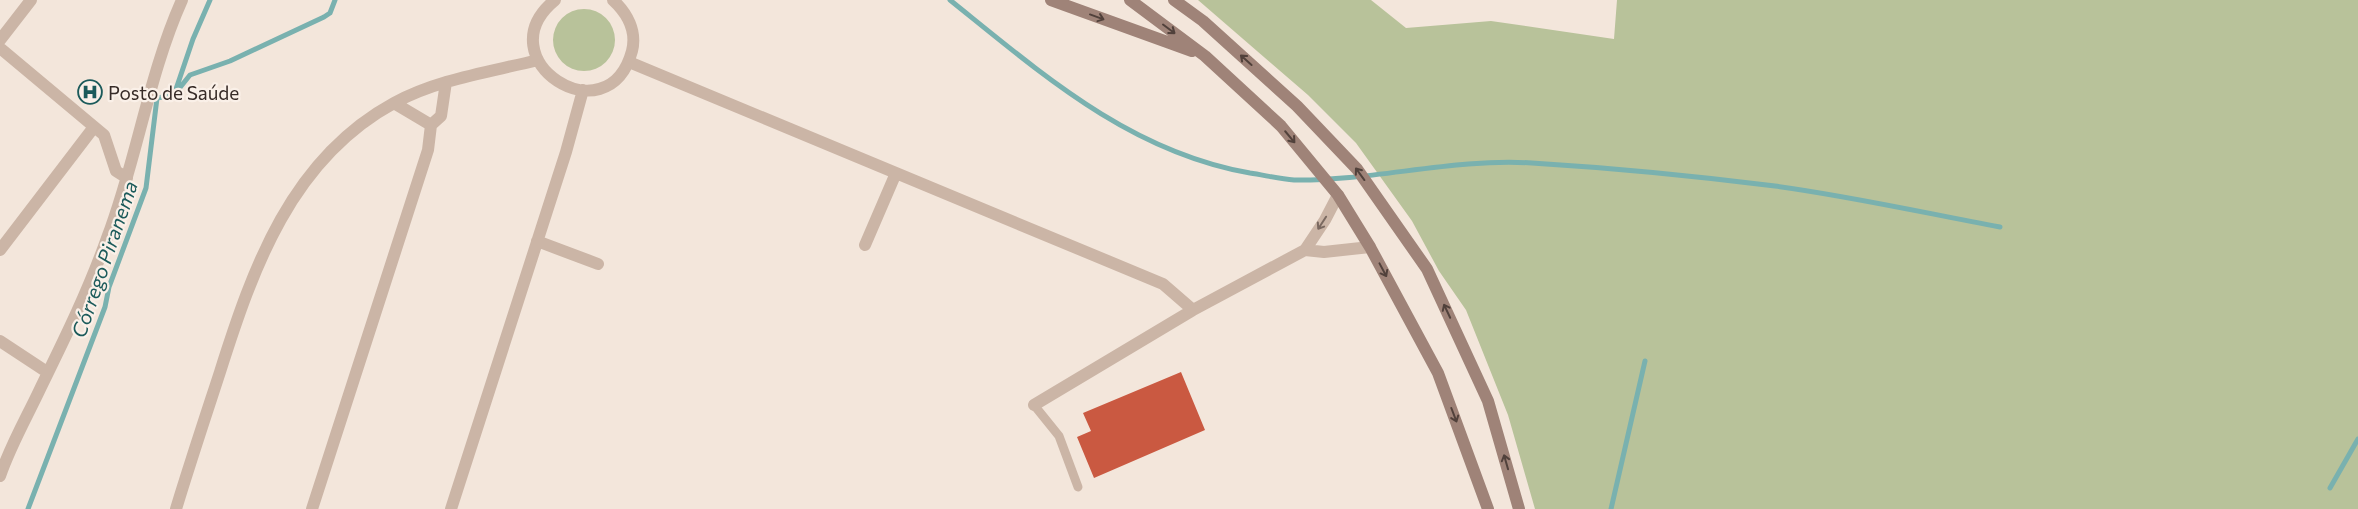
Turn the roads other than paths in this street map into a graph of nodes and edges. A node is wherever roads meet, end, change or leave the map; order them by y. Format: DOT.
graph roads {
  1 [pos="31,0"];
  2 [pos="182,0"];
  3 [pos="555,0"];
  4 [pos="613,0"];
  5 [pos="1051,0"];
  6 [pos="1130,0"];
  7 [pos="1174,0"];
  8 [pos="0,40"];
  9 [pos="0,48"];
  10 [pos="1205,56"];
  11 [pos="538,60"];
  12 [pos="629,62"];
  13 [pos="446,82"];
  14 [pos="583,90"];
  15 [pos="394,103"];
  16 [pos="431,125"];
  17 [pos="94,127"];
  18 [pos="896,173"];
  19 [pos="127,178"];
  20 [pos="1338,195"];
  21 [pos="537,241"];
  22 [pos="865,245"];
  23 [pos="1370,247"];
  24 [pos="0,250"];
  25 [pos="1305,250"];
  26 [pos="598,264"];
  27 [pos="1193,310"];
  28 [pos="0,342"];
  29 [pos="47,372"];
  30 [pos="1034,405"];
  31 [pos="5,443"];
  32 [pos="0,476"];
  33 [pos="1078,487"];
  34 [pos="176,509"];
  35 [pos="312,509"];
  36 [pos="450,509"];
  37 [pos="1488,509"];
  38 [pos="1519,509"];
  1 -- 8 [label="street"];
  2 -- 19 [label="street"];
  3 -- 11 [label="street"];
  4 -- 12 [label="street"];
  5 -- 10 [label="main road, one-way"];
  6 -- 10 [label="main road, one-way"];
  38 -- 7 [label="main road, one-way"];
  9 -- 17 [label="street"];
  10 -- 20 [label="main road, one-way"];
  11 -- 13 [label="street"];
  11 -- 14 [label="street"];
  12 -- 14 [label="street"];
  12 -- 18 [label="street"];
  13 -- 15 [label="street"];
  13 -- 16 [label="street"];
  14 -- 21 [label="street"];
  15 -- 16 [label="street"];
  15 -- 34 [label="street"];
  16 -- 35 [label="street"];
  17 -- 19 [label="street"];
  17 -- 24 [label="street"];
  18 -- 22 [label="street"];
  18 -- 27 [label="street"];
  19 -- 29 [label="street"];
  20 -- 23 [label="main road"];
  20 -- 25 [label="street, one-way"];
  21 -- 26 [label="street"];
  21 -- 36 [label="street"];
  23 -- 25 [label="street"];
  23 -- 37 [label="main road, one-way"];
  25 -- 27 [label="street"];
  27 -- 30 [label="street"];
  28 -- 29 [label="street"];
  29 -- 31 [label="street"];
  30 -- 33 [label="lane"];
  31 -- 32 [label="street"];
}
